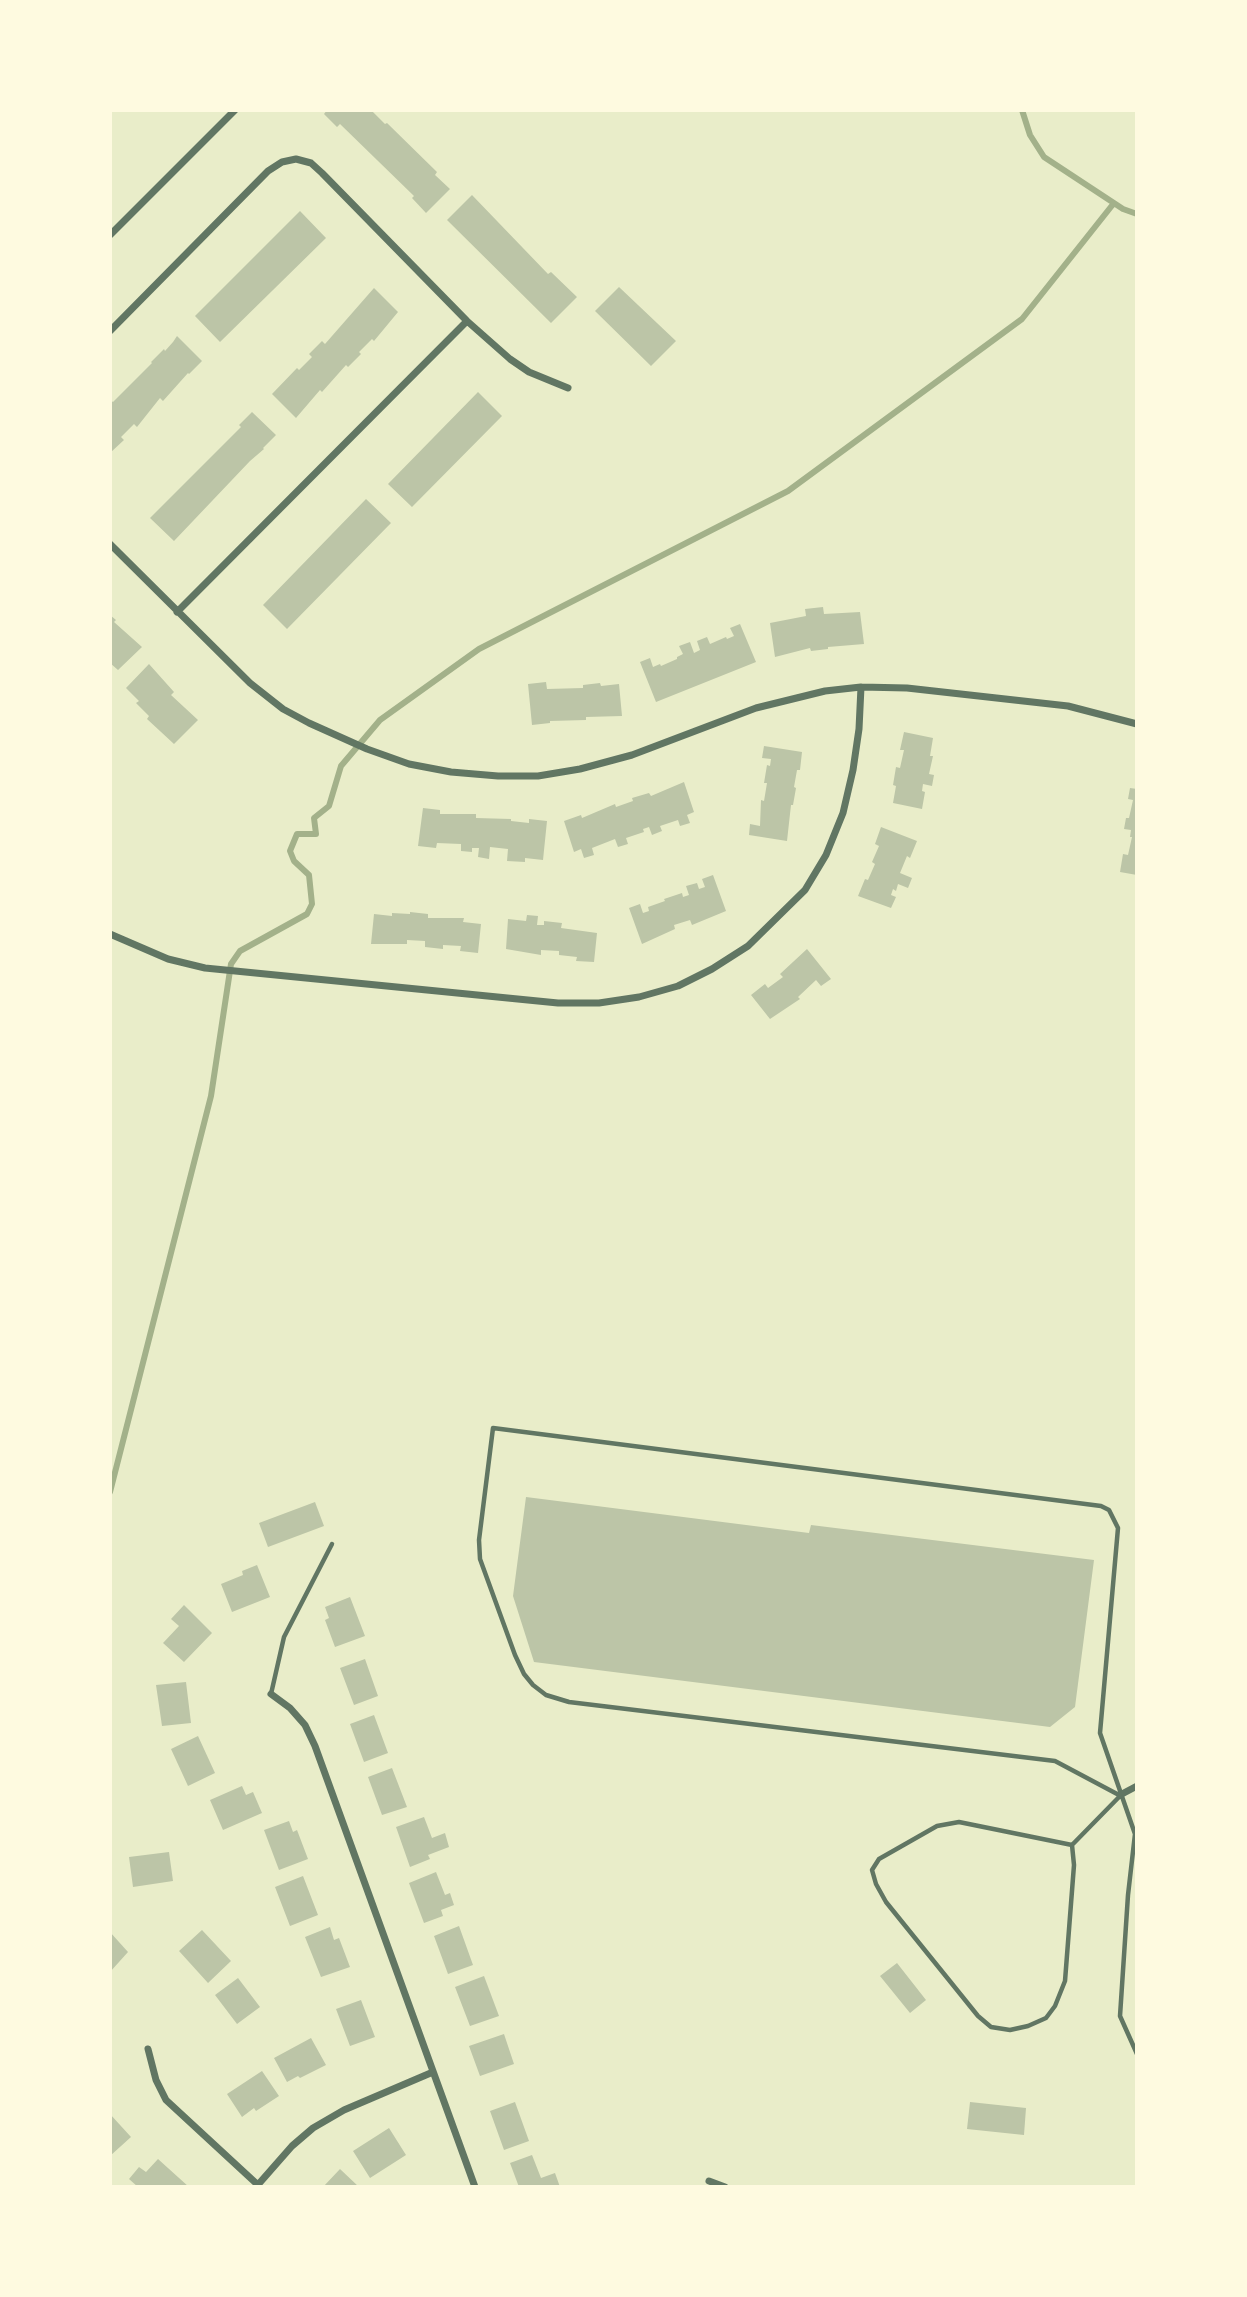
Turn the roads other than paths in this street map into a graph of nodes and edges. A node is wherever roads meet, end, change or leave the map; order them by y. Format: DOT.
graph roads {
  1 [pos="235,110"];
  2 [pos="110,235"];
  3 [pos="467,321"];
  4 [pos="110,331"];
  5 [pos="568,388"];
  6 [pos="110,544"];
  7 [pos="177,612"];
  8 [pos="861,687"];
  9 [pos="1137,723"];
  10 [pos="110,934"];
  11 [pos="332,1544"];
  12 [pos="271,1694"];
  13 [pos="1137,1786"];
  14 [pos="1120,1795"];
  15 [pos="1072,1845"];
  16 [pos="148,2049"];
  17 [pos="1137,2053"];
  18 [pos="433,2072"];
  19 [pos="709,2181"];
  20 [pos="257,2186"];
  21 [pos="475,2187"];
  22 [pos="725,2187"];
  1 -- 2 [label="street"];
  3 -- 4 [label="street"];
  3 -- 5 [label="street"];
  3 -- 7 [label="street"];
  6 -- 7 [label="street"];
  7 -- 8 [label="street"];
  8 -- 9 [label="street"];
  8 -- 10 [label="street"];
  11 -- 12 [label="lane"];
  12 -- 18 [label="street"];
  13 -- 14 [label="street"];
  14 -- 14 [label="lane"];
  14 -- 15 [label="lane"];
  14 -- 17 [label="lane"];
  15 -- 15 [label="lane"];
  16 -- 20 [label="street"];
  18 -- 20 [label="street"];
  18 -- 21 [label="street"];
  19 -- 22 [label="street"];
}
